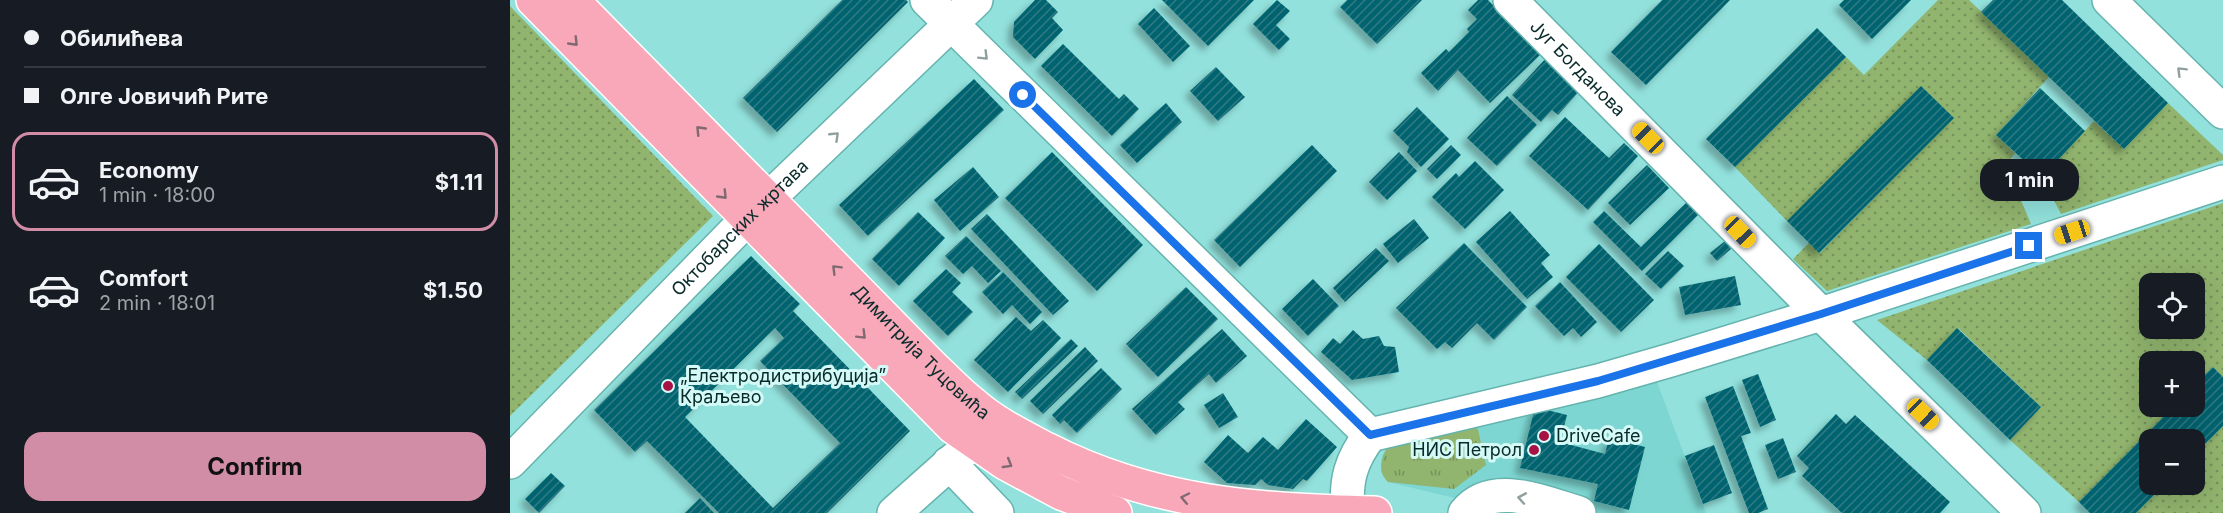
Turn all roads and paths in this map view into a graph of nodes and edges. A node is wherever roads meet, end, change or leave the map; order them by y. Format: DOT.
graph roads {
  1 [pos="533,0"];
  2 [pos="572,0"];
  3 [pos="927,0"];
  4 [pos="976,0"];
  5 [pos="1510,0"];
  6 [pos="2109,0"];
  7 [pos="952,24"];
  8 [pos="2223,112"];
  9 [pos="2223,182"];
  10 [pos="758,210"];
  11 [pos="1821,314"];
  12 [pos="985,431"];
  13 [pos="1370,435"];
  14 [pos="510,462"];
  15 [pos="949,463"];
  16 [pos="1348,512"];
  17 [pos="894,513"];
  18 [pos="997,513"];
  19 [pos="1115,513"];
  20 [pos="1375,513"];
  21 [pos="1465,513"];
  22 [pos="1579,513"];
  23 [pos="2024,513"];
  1 -- 10 [label="main road, Димитрија Туцовића, one-way"];
  10 -- 2 [label="main road, Димитрија Туцовића, one-way"];
  3 -- 7 [label="street"];
  4 -- 7 [label="street, Октобарских жртава"];
  5 -- 11 [label="street, Југ Богданова"];
  8 -- 6 [label="street, one-way"];
  10 -- 7 [label="street, Октобарских жртава, one-way"];
  7 -- 13 [label="street, one-way"];
  9 -- 11 [label="street"];
  10 -- 12 [label="main road, Димитрија Туцовића"];
  10 -- 14 [label="street, Октобарских жртава"];
  11 -- 13 [label="street"];
  11 -- 23 [label="street"];
  12 -- 15 [label="street"];
  16 -- 12 [label="main road, Димитрија Туцовића, one-way"];
  12 -- 19 [label="main road, Димитрија Туцовића, one-way"];
  13 -- 16 [label="street"];
  15 -- 17 [label="street"];
  15 -- 18 [label="street"];
  16 -- 20 [label="main road, Димитрија Туцовића"];
  22 -- 21 [label="street, one-way"];
}
